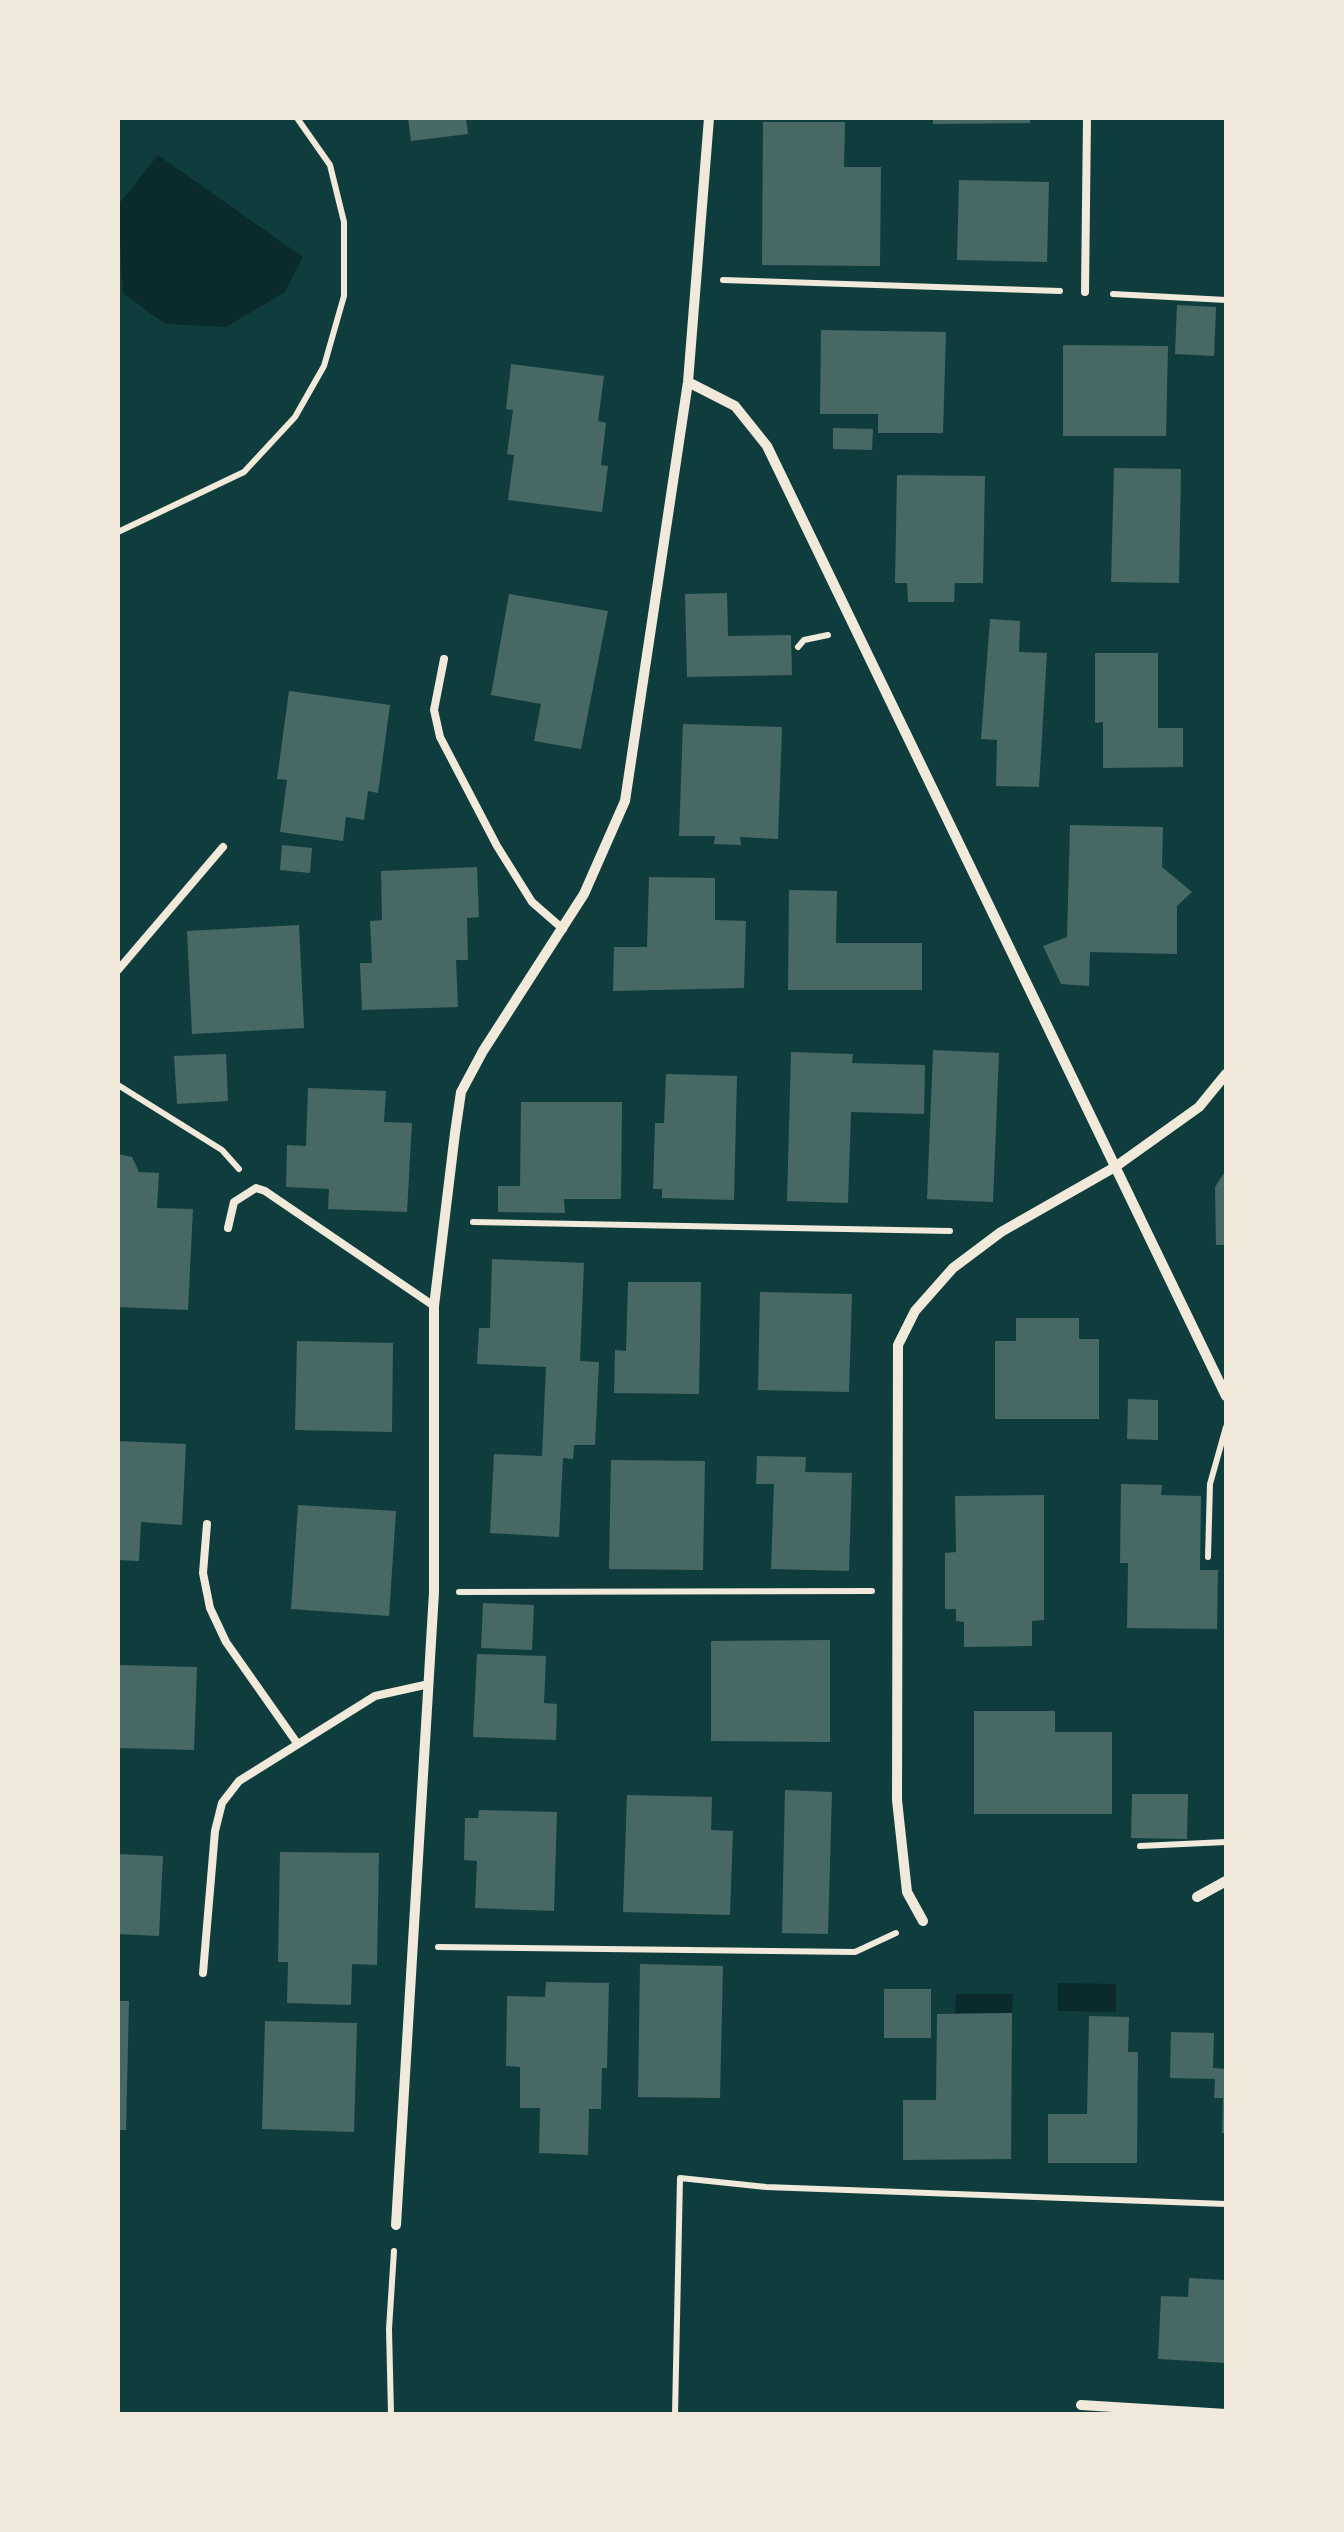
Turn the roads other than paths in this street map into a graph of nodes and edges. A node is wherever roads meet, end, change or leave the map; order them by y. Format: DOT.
graph roads {
  1 [pos="709,118"];
  2 [pos="1087,118"];
  3 [pos="1085,292"];
  4 [pos="688,382"];
  5 [pos="444,659"];
  6 [pos="223,847"];
  7 [pos="562,929"];
  8 [pos="118,970"];
  9 [pos="1226,1074"];
  10 [pos="1115,1167"];
  11 [pos="228,1228"];
  12 [pos="434,1306"];
  13 [pos="1226,1396"];
  14 [pos="207,1524"];
  15 [pos="430,1684"];
  16 [pos="297,1742"];
  17 [pos="1226,1881"];
  18 [pos="1197,1897"];
  19 [pos="924,1921"];
  20 [pos="204,1974"];
  21 [pos="396,2226"];
  22 [pos="1081,2405"];
  23 [pos="1211,2414"];
  24 [pos="1226,2414"];
  1 -- 4 [label="street"];
  2 -- 3 [label="lane"];
  4 -- 7 [label="street"];
  4 -- 10 [label="street"];
  5 -- 7 [label="lane"];
  6 -- 8 [label="lane"];
  7 -- 12 [label="street"];
  9 -- 10 [label="street"];
  10 -- 13 [label="street"];
  10 -- 19 [label="street"];
  11 -- 12 [label="lane"];
  12 -- 15 [label="street"];
  14 -- 16 [label="lane"];
  15 -- 16 [label="lane"];
  15 -- 21 [label="street"];
  16 -- 20 [label="lane"];
  17 -- 18 [label="street"];
  22 -- 23 [label="street"];
  23 -- 24 [label="street"];
}
